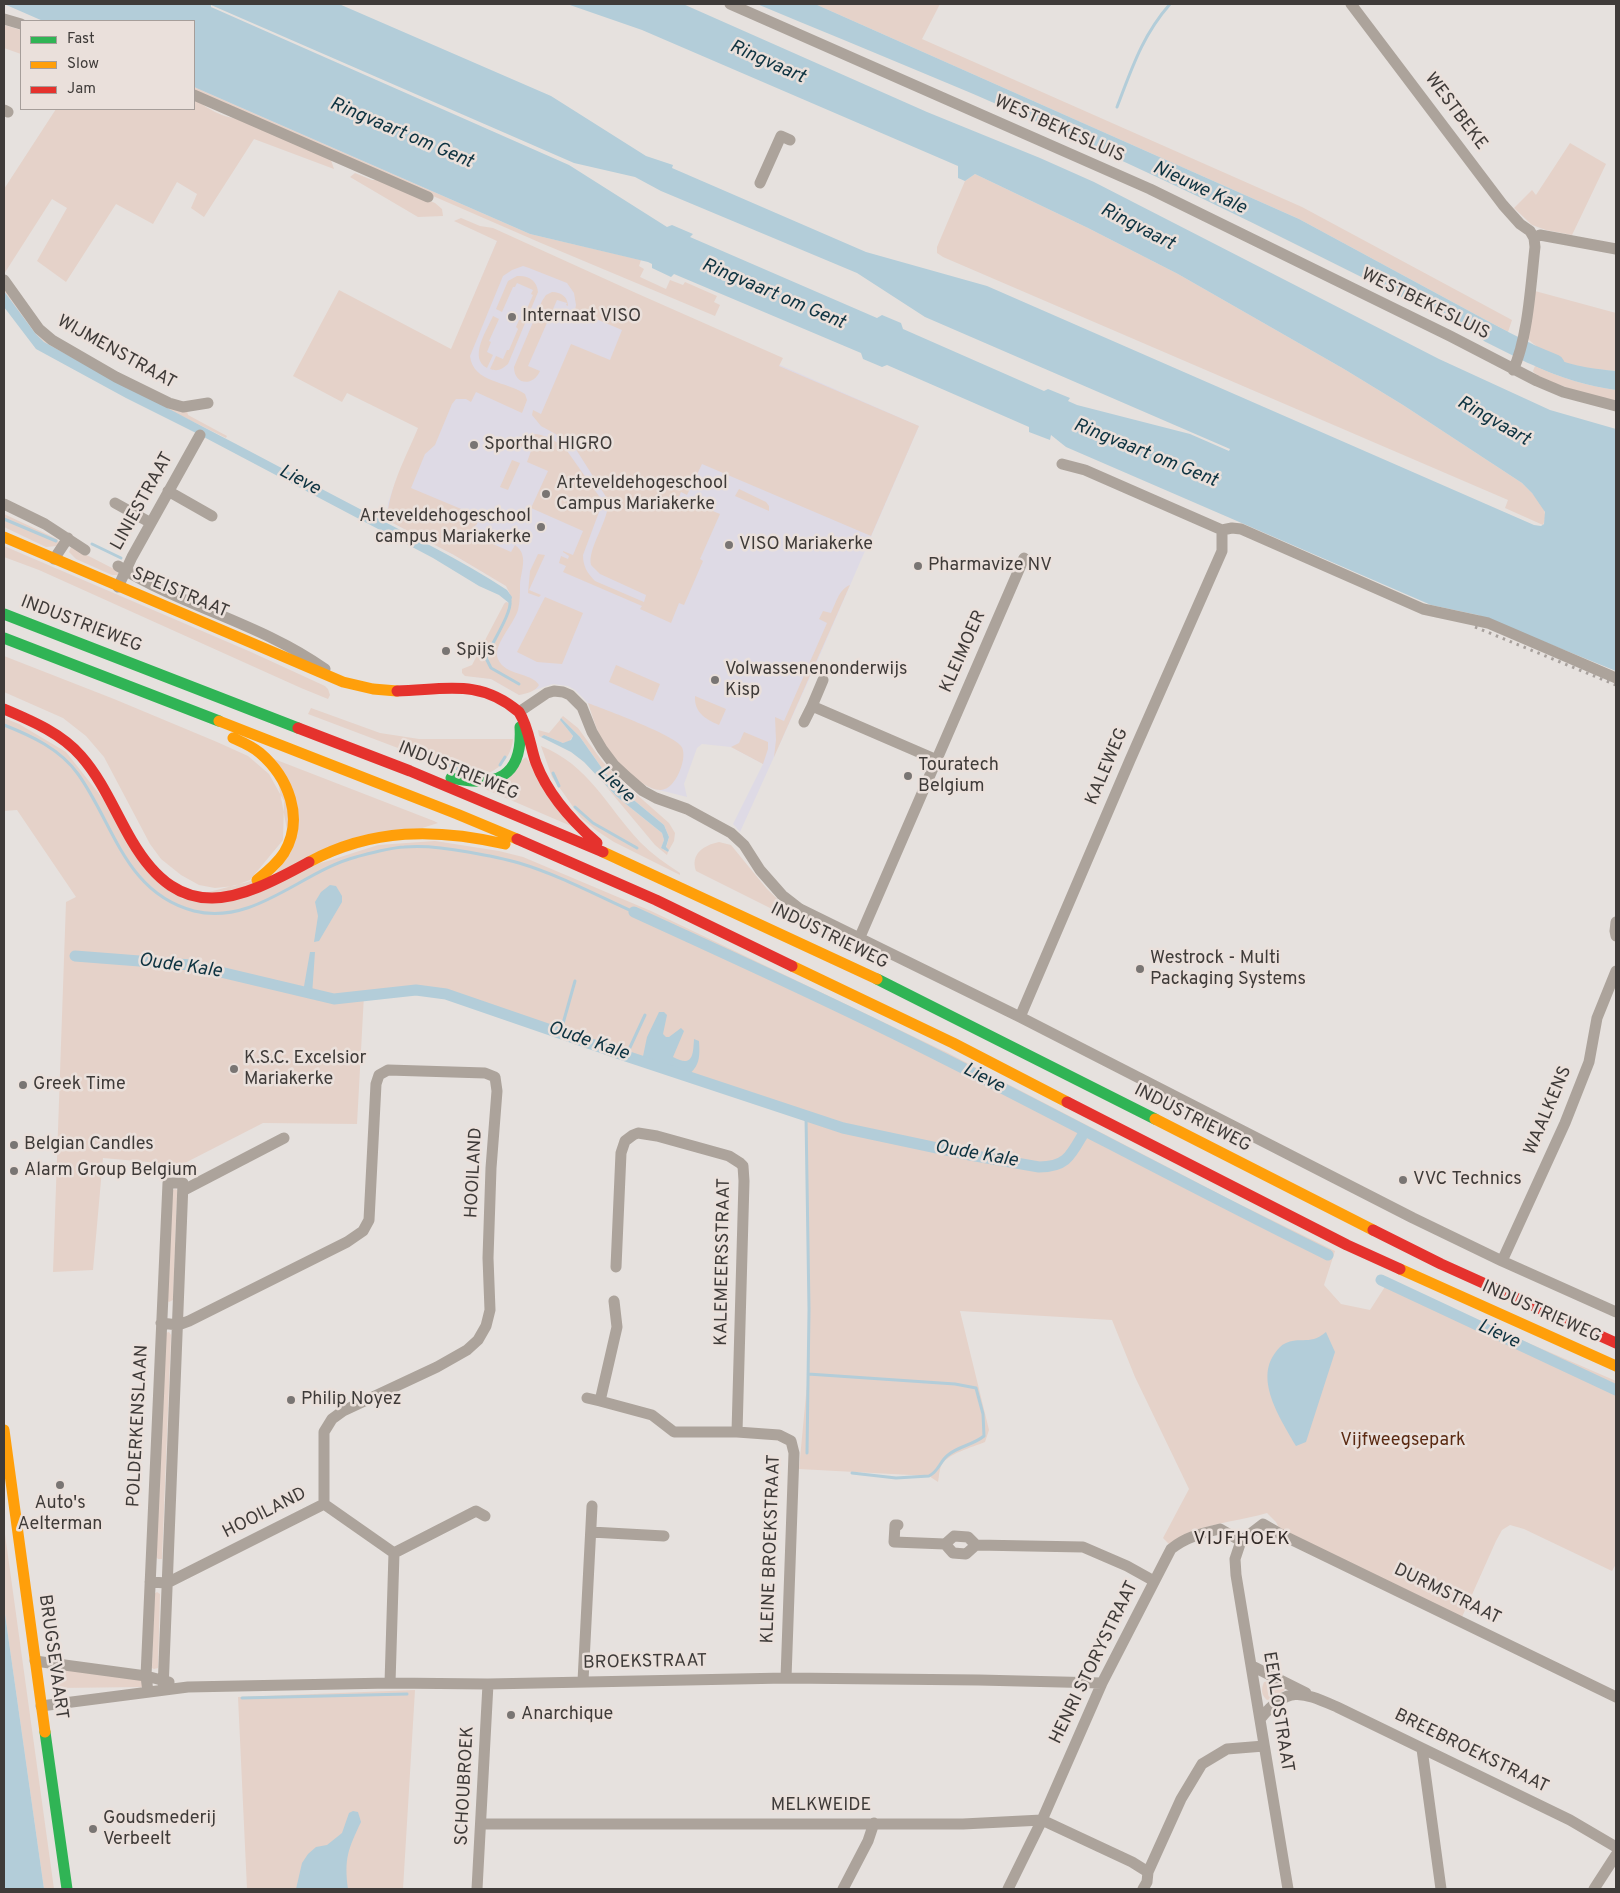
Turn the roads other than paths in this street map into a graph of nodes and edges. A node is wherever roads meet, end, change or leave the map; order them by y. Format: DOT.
graph roads {
  1 [pos="730,4"];
  2 [pos="1351,4"];
  3 [pos="4,19"];
  4 [pos="20,24"];
  5 [pos="195,95"];
  6 [pos="790,140"];
  7 [pos="760,183"];
  8 [pos="428,197"];
  9 [pos="1534,238"];
  10 [pos="1616,249"];
  11 [pos="4,280"];
  12 [pos="1515,365"];
  13 [pos="208,403"];
  14 [pos="1616,406"];
  15 [pos="200,435"];
  16 [pos="1062,464"];
  17 [pos="168,491"];
  18 [pos="116,503"];
  19 [pos="4,504"];
  20 [pos="212,516"];
  21 [pos="151,523"];
  22 [pos="1222,530"];
  23 [pos="4,537"];
  24 [pos="68,538"];
  25 [pos="86,550"];
  26 [pos="1024,558"];
  27 [pos="54,559"];
  28 [pos="122,568"];
  29 [pos="118,587"];
  30 [pos="4,614"];
  31 [pos="4,638"];
  32 [pos="1616,678"];
  33 [pos="822,680"];
  34 [pos="343,682"];
  35 [pos="4,701"];
  36 [pos="812,706"];
  37 [pos="4,709"];
  38 [pos="190,709"];
  39 [pos="519,712"];
  40 [pos="804,722"];
  41 [pos="936,760"];
  42 [pos="410,771"];
  43 [pos="552,854"];
  44 [pos="613,856"];
  45 [pos="1616,922"];
  46 [pos="1616,936"];
  47 [pos="859,939"];
  48 [pos="1616,971"];
  49 [pos="1020,1017"];
  50 [pos="284,1138"];
  51 [pos="184,1190"];
  52 [pos="1502,1261"];
  53 [pos="616,1267"];
  54 [pos="614,1301"];
  55 [pos="1616,1312"];
  56 [pos="161,1324"];
  57 [pos="178,1325"];
  58 [pos="1616,1343"];
  59 [pos="1616,1366"];
  60 [pos="587,1398"];
  61 [pos="600,1401"];
  62 [pos="4,1430"];
  63 [pos="737,1432"];
  64 [pos="324,1504"];
  65 [pos="592,1506"];
  66 [pos="479,1510"];
  67 [pos="898,1525"];
  68 [pos="591,1532"];
  69 [pos="664,1536"];
  70 [pos="1241,1541"];
  71 [pos="945,1544"];
  72 [pos="976,1545"];
  73 [pos="394,1552"];
  74 [pos="1154,1580"];
  75 [pos="150,1582"];
  76 [pos="167,1583"];
  77 [pos="35,1661"];
  78 [pos="1252,1666"];
  79 [pos="146,1676"];
  80 [pos="786,1678"];
  81 [pos="584,1681"];
  82 [pos="390,1683"];
  83 [pos="488,1684"];
  84 [pos="1102,1684"];
  85 [pos="163,1685"];
  86 [pos="148,1692"];
  87 [pos="1307,1694"];
  88 [pos="1616,1697"];
  89 [pos="41,1706"];
  90 [pos="1261,1718"];
  91 [pos="1264,1746"];
  92 [pos="1422,1749"];
  93 [pos="1042,1820"];
  94 [pos="874,1823"];
  95 [pos="482,1824"];
  96 [pos="1616,1847"];
  97 [pos="1616,1855"];
  98 [pos="1147,1883"];
  99 [pos="67,1889"];
  100 [pos="477,1889"];
  101 [pos="842,1889"];
  102 [pos="1008,1889"];
  103 [pos="1288,1889"];
  104 [pos="1441,1889"];
  105 [pos="1594,1889"];
  1 -- 12 [label="street, WESTBEKESLUIS"];
  2 -- 9 [label="street, WESTBEKE"];
  3 -- 4 [label="street"];
  5 -- 8 [label="street"];
  6 -- 7 [label="street"];
  9 -- 10 [label="street"];
  9 -- 12 [label="street"];
  11 -- 13 [label="street, WIJMENSTRAAT"];
  12 -- 14 [label="street, WESTBEKESLUIS"];
  15 -- 17 [label="street, LINIESTRAAT"];
  16 -- 22 [label="street"];
  17 -- 20 [label="street"];
  17 -- 21 [label="street, LINIESTRAAT"];
  18 -- 21 [label="street"];
  19 -- 24 [label="street"];
  21 -- 28 [label="street, LINIESTRAAT"];
  22 -- 32 [label="street"];
  22 -- 49 [label="street, KALEWEG"];
  23 -- 27 [label="main road, SPEISTRAAT"];
  24 -- 25 [label="street"];
  24 -- 27 [label="street"];
  26 -- 41 [label="street, KLEIMOER"];
  27 -- 29 [label="main road, SPEISTRAAT"];
  28 -- 29 [label="street, LINIESTRAAT"];
  28 -- 34 [label="street, SPEISTRAAT"];
  29 -- 34 [label="main road, SPEISTRAAT"];
  30 -- 42 [label="main road, INDUSTRIEWEG"];
  31 -- 38 [label="main road, INDUSTRIEWEG"];
  33 -- 36 [label="street"];
  34 -- 39 [label="main road, SPEISTRAAT"];
  35 -- 38 [label="main road"];
  36 -- 40 [label="street"];
  36 -- 41 [label="street"];
  37 -- 43 [label="main road"];
  38 -- 43 [label="main road, INDUSTRIEWEG"];
  39 -- 42 [label="main road"];
  39 -- 44 [label="main road"];
  39 -- 47 [label="street, INDUSTRIEWEG"];
  41 -- 47 [label="street, KLEIMOER"];
  42 -- 44 [label="main road, INDUSTRIEWEG"];
  43 -- 59 [label="main road, INDUSTRIEWEG"];
  44 -- 58 [label="main road, INDUSTRIEWEG"];
  45 -- 46 [label="street"];
  47 -- 49 [label="street, INDUSTRIEWEG"];
  48 -- 52 [label="street, WAALKENS"];
  49 -- 52 [label="street, INDUSTRIEWEG"];
  50 -- 51 [label="street"];
  51 -- 56 [label="street, POLDERKENSLAAN"];
  51 -- 57 [label="street, POLDERKENSLAAN"];
  52 -- 55 [label="street, INDUSTRIEWEG"];
  53 -- 63 [label="street, KALEMEERSSTRAAT"];
  54 -- 61 [label="street"];
  56 -- 57 [label="street, HOOILAND"];
  56 -- 75 [label="street, POLDERKENSLAAN"];
  57 -- 64 [label="street, HOOILAND"];
  57 -- 76 [label="street, POLDERKENSLAAN"];
  60 -- 61 [label="street, KLEINE BROEKSTRAAT"];
  61 -- 63 [label="street, KLEINE BROEKSTRAAT"];
  62 -- 77 [label="main road, BRUGSEVAART"];
  63 -- 80 [label="street, KLEINE BROEKSTRAAT"];
  64 -- 73 [label="street"];
  64 -- 76 [label="street, HOOILAND"];
  65 -- 68 [label="street"];
  66 -- 73 [label="street"];
  67 -- 71 [label="street"];
  68 -- 69 [label="street"];
  68 -- 81 [label="street"];
  70 -- 74 [label="street, HENRI STORYSTRAAT"];
  70 -- 78 [label="street, EEKLOSTRAAT"];
  70 -- 88 [label="street, DURMSTRAAT"];
  71 -- 72 [label="street"];
  71 -- 72 [label="street"];
  72 -- 74 [label="street"];
  73 -- 82 [label="street"];
  74 -- 84 [label="street, HENRI STORYSTRAAT"];
  75 -- 76 [label="street"];
  75 -- 79 [label="street, POLDERKENSLAAN"];
  76 -- 85 [label="street, POLDERKENSLAAN"];
  77 -- 79 [label="street, BROEKSTRAAT"];
  77 -- 89 [label="main road, BRUGSEVAART"];
  78 -- 87 [label="street, BREEBROEKSTRAAT"];
  78 -- 90 [label="street, EEKLOSTRAAT"];
  79 -- 85 [label="street, BROEKSTRAAT"];
  79 -- 86 [label="street, POLDERKENSLAAN"];
  80 -- 81 [label="street, BROEKSTRAAT"];
  80 -- 84 [label="street, BROEKSTRAAT"];
  81 -- 83 [label="street, BROEKSTRAAT"];
  82 -- 83 [label="street, BROEKSTRAAT"];
  82 -- 85 [label="street, BROEKSTRAAT"];
  83 -- 95 [label="street, SCHOUBROEK"];
  84 -- 93 [label="street, HENRI STORYSTRAAT"];
  85 -- 86 [label="street, BROEKSTRAAT"];
  86 -- 89 [label="street, BROEKSTRAAT"];
  87 -- 90 [label="street"];
  87 -- 92 [label="street, BREEBROEKSTRAAT"];
  89 -- 99 [label="main road, BRUGSEVAART"];
  90 -- 91 [label="street, EEKLOSTRAAT"];
  91 -- 98 [label="street"];
  91 -- 103 [label="street, EEKLOSTRAAT"];
  92 -- 96 [label="street, BREEBROEKSTRAAT"];
  92 -- 104 [label="street"];
  93 -- 94 [label="street, MELKWEIDE"];
  93 -- 98 [label="street, MELKWEIDE"];
  93 -- 102 [label="street, HENRI STORYSTRAAT"];
  94 -- 95 [label="street, MELKWEIDE"];
  94 -- 101 [label="street"];
  95 -- 100 [label="street, SCHOUBROEK"];
  97 -- 105 [label="street"];
}
